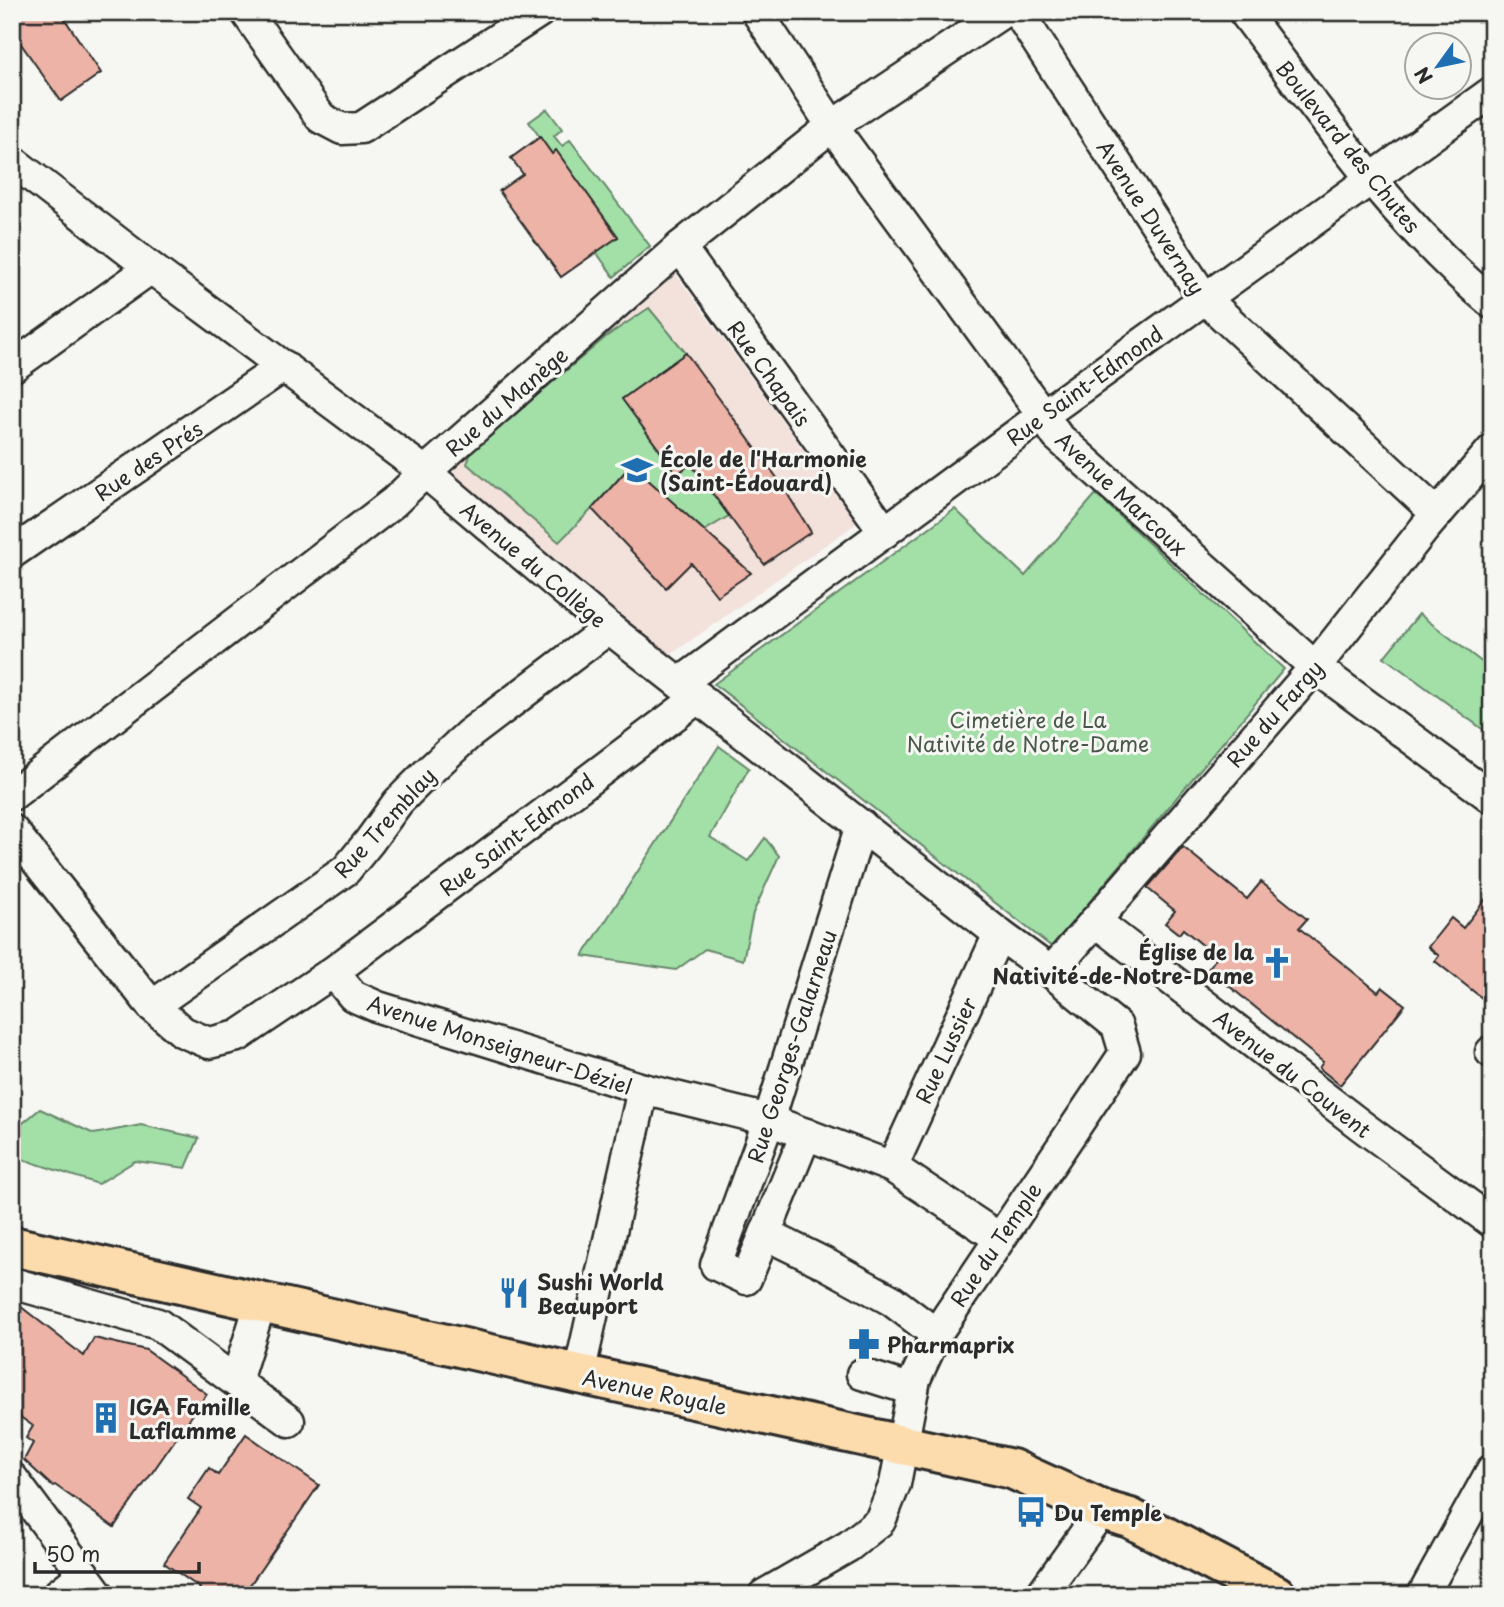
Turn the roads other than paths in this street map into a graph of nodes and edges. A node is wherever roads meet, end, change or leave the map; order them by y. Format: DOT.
graph roads {
  1 [pos="246,12"];
  2 [pos="757,12"];
  3 [pos="1003,12"];
  4 [pos="1018,12"];
  5 [pos="1244,12"];
  6 [pos="519,18"];
  7 [pos="1492,92"];
  8 [pos="832,126"];
  9 [pos="12,160"];
  10 [pos="1371,180"];
  11 [pos="680,247"];
  12 [pos="151,268"];
  13 [pos="1205,298"];
  14 [pos="1492,303"];
  15 [pos="284,366"];
  16 [pos="12,367"];
  17 [pos="1044,415"];
  18 [pos="1492,450"];
  19 [pos="425,472"];
  20 [pos="1437,514"];
  21 [pos="884,532"];
  22 [pos="12,553"];
  23 [pos="609,628"];
  24 [pos="1315,667"];
  25 [pos="689,690"];
  26 [pos="12,795"];
  27 [pos="1492,798"];
  28 [pos="861,825"];
  29 [pos="12,830"];
  30 [pos="1096,921"];
  31 [pos="999,934"];
  32 [pos="333,972"];
  33 [pos="1051,972"];
  34 [pos="152,1006"];
  35 [pos="1125,1053"];
  36 [pos="643,1089"];
  37 [pos="769,1120"];
  38 [pos="806,1134"];
  39 [pos="892,1167"];
  40 [pos="1492,1222"];
  41 [pos="765,1234"];
  42 [pos="999,1237"];
  43 [pos="14,1262"];
  44 [pos="261,1302"];
  45 [pos="936,1334"];
  46 [pos="579,1374"];
  47 [pos="862,1374"];
  48 [pos="236,1381"];
  49 [pos="913,1390"];
  50 [pos="289,1421"];
  51 [pos="904,1444"];
  52 [pos="1492,1471"];
  53 [pos="12,1478"];
  54 [pos="1102,1510"];
  55 [pos="91,1585"];
  56 [pos="57,1595"];
  57 [pos="764,1595"];
  58 [pos="1041,1595"];
  59 [pos="1276,1595"];
  60 [pos="1423,1595"];
  1 -- 6 [label="street"];
  2 -- 8 [label="street, Avenue Marcoux"];
  3 -- 8 [label="street, Rue du Manège"];
  4 -- 13 [label="street, Avenue Duvernay"];
  5 -- 10 [label="street, Boulevard des Chutes"];
  7 -- 10 [label="street, Rue Saint-Edmond"];
  8 -- 11 [label="street, Rue du Manège"];
  8 -- 17 [label="street, Avenue Marcoux"];
  9 -- 12 [label="street, Avenue du Collège"];
  10 -- 13 [label="street, Rue Saint-Edmond"];
  10 -- 14 [label="street, Boulevard des Chutes"];
  11 -- 19 [label="street, Rue du Manège"];
  11 -- 21 [label="street, Rue Chapais"];
  12 -- 15 [label="street, Avenue du Collège"];
  12 -- 16 [label="street"];
  13 -- 17 [label="street, Rue Saint-Edmond"];
  13 -- 20 [label="street, Avenue Duvernay"];
  15 -- 19 [label="street, Avenue du Collège"];
  15 -- 22 [label="street, Rue des Prés"];
  17 -- 21 [label="street, Rue Saint-Edmond"];
  17 -- 24 [label="street, Avenue Marcoux"];
  18 -- 20 [label="street, Rue du Fargy"];
  19 -- 23 [label="street, Avenue du Collège"];
  19 -- 26 [label="street, Rue du Manège"];
  20 -- 24 [label="street, Rue du Fargy"];
  21 -- 25 [label="street, Rue Saint-Edmond"];
  23 -- 25 [label="street, Avenue du Collège"];
  23 -- 34 [label="street, Rue Tremblay"];
  24 -- 27 [label="street, Avenue Marcoux"];
  24 -- 30 [label="street, Rue du Fargy"];
  25 -- 28 [label="street, Avenue du Collège"];
  25 -- 32 [label="street, Rue Saint-Edmond"];
  28 -- 31 [label="street, Avenue du Collège"];
  28 -- 37 [label="street, Rue Georges-Galarneau"];
  29 -- 34 [label="street"];
  30 -- 33 [label="street, Rue du Fargy"];
  30 -- 40 [label="street, Avenue du Couvent"];
  31 -- 33 [label="street, Avenue du Collège"];
  31 -- 39 [label="street, Rue Lussier"];
  32 -- 34 [label="street"];
  32 -- 36 [label="street, Avenue Monseigneur-Déziel"];
  33 -- 35 [label="street, Avenue du Collège"];
  35 -- 42 [label="street, Rue du Temple"];
  36 -- 37 [label="street, Avenue Monseigneur-Déziel"];
  36 -- 46 [label="street"];
  37 -- 38 [label="street, Avenue Monseigneur-Déziel"];
  37 -- 41 [label="street, Rue Georges-Galarneau"];
  38 -- 39 [label="street, Avenue Monseigneur-Déziel"];
  38 -- 41 [label="street"];
  39 -- 42 [label="street, Avenue Monseigneur-Déziel"];
  41 -- 45 [label="street"];
  42 -- 45 [label="street, Rue du Temple"];
  43 -- 44 [label="main road, Avenue Royale"];
  43 -- 48 [label="street"];
  44 -- 46 [label="main road, Avenue Royale"];
  44 -- 48 [label="street"];
  45 -- 49 [label="street, Rue du Temple"];
  46 -- 51 [label="main road, Avenue Royale"];
  47 -- 49 [label="street"];
  48 -- 50 [label="street"];
  49 -- 51 [label="street, Rue du Temple"];
  51 -- 54 [label="main road, Avenue Royale"];
  51 -- 57 [label="street, Rue du Temple"];
  52 -- 60 [label="street"];
  53 -- 55 [label="street"];
  54 -- 58 [label="street"];
  54 -- 59 [label="main road, Avenue Royale"];
  55 -- 56 [label="street"];
}
